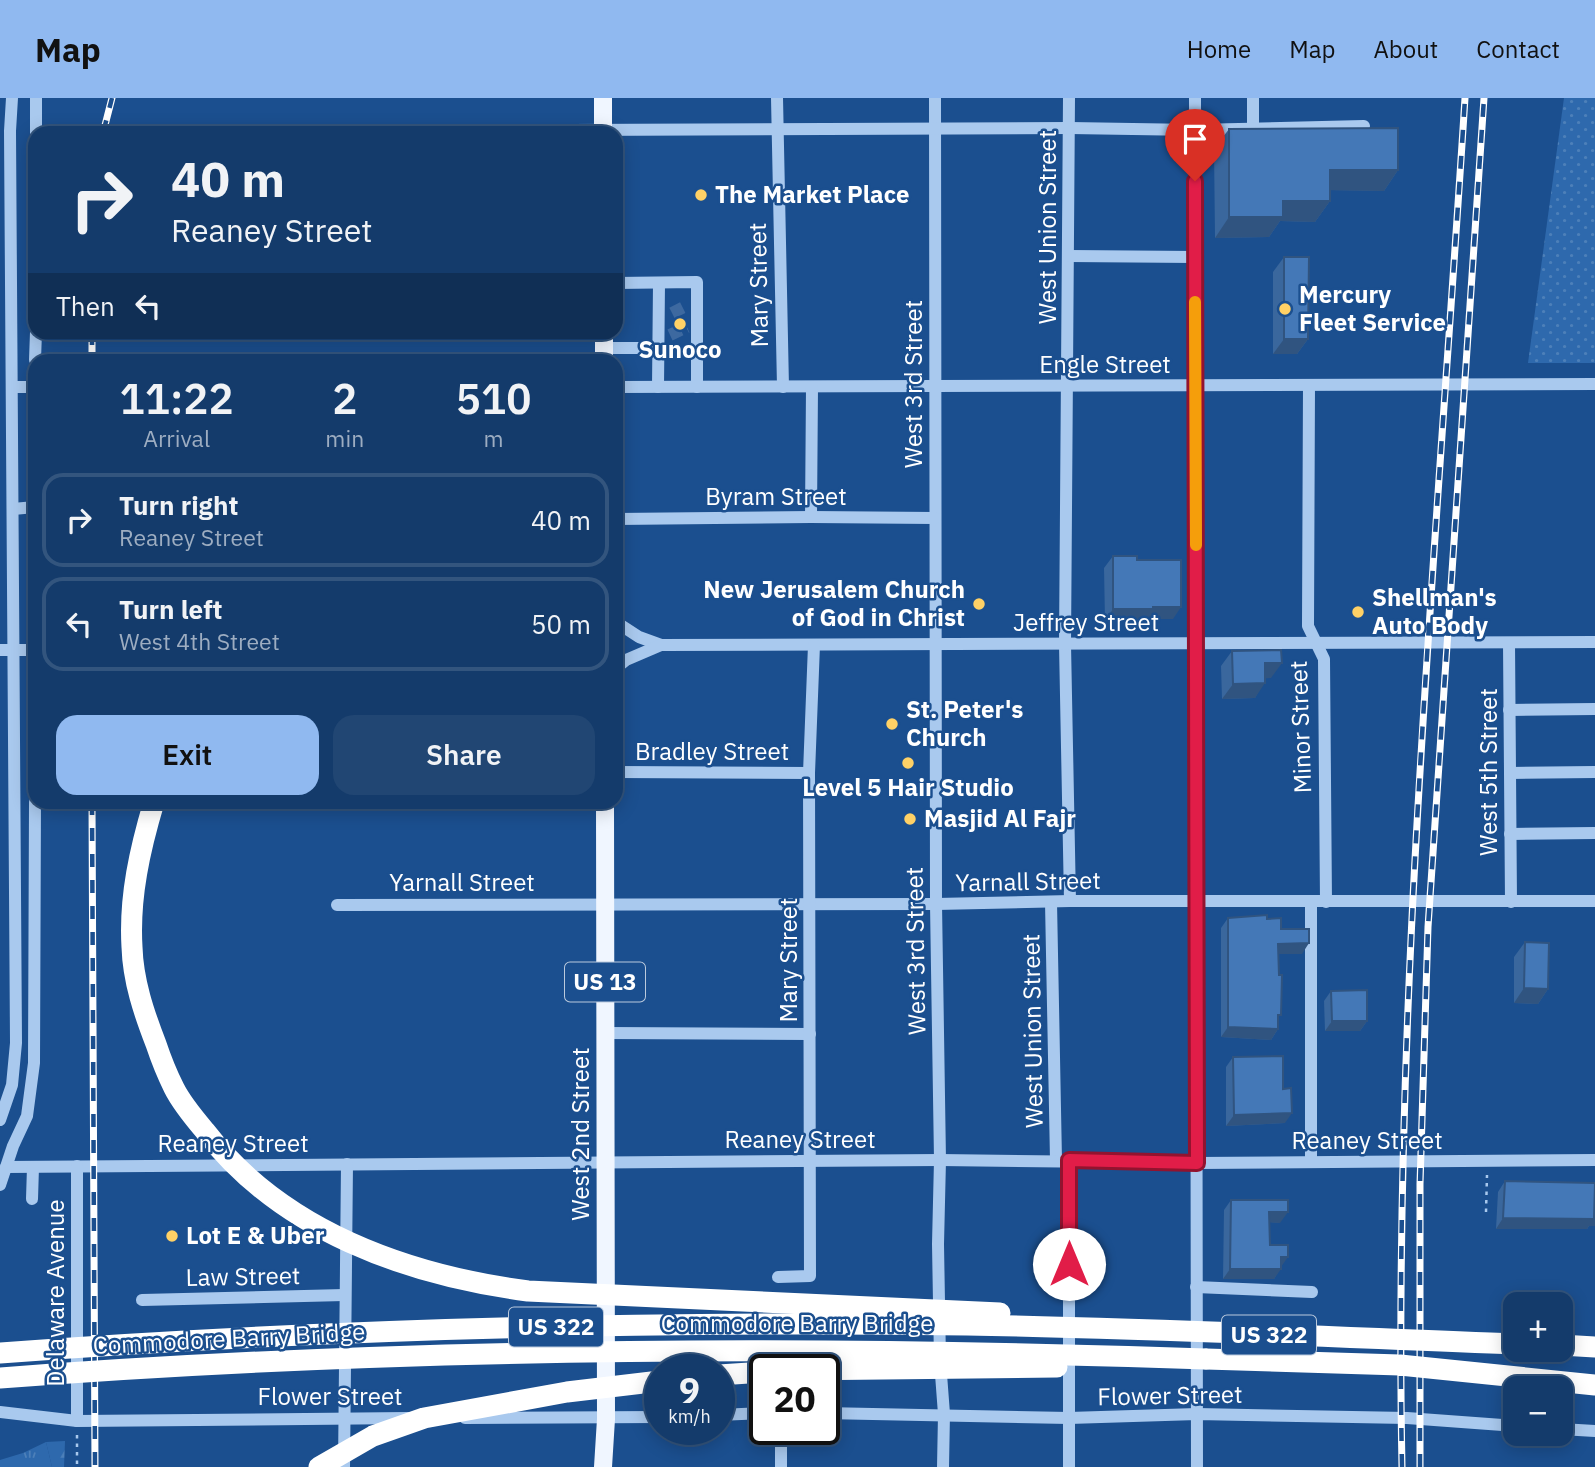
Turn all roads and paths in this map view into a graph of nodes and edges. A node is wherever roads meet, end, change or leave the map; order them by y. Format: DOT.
graph roads {
  1 [pos="12,98"];
  2 [pos="36,98"];
  3 [pos="603,98"];
  4 [pos="777,98"];
  5 [pos="935,98"];
  6 [pos="1069,98"];
  7 [pos="1195,98"];
  8 [pos="1253,98"];
  9 [pos="35,126"];
  10 [pos="603,126"];
  11 [pos="1364,126"];
  12 [pos="776,128"];
  13 [pos="1070,128"];
  14 [pos="935,129"];
  15 [pos="1253,129"];
  16 [pos="1195,130"];
  17 [pos="10,131"];
  18 [pos="28,132"];
  19 [pos="623,132"];
  20 [pos="1069,256"];
  21 [pos="1195,257"];
  22 [pos="623,283"];
  23 [pos="659,283"];
  24 [pos="672,313"];
  25 [pos="658,320"];
  26 [pos="662,341"];
  27 [pos="604,347"];
  28 [pos="1595,384"];
  29 [pos="1195,385"];
  30 [pos="1309,385"];
  31 [pos="935,386"];
  32 [pos="1068,386"];
  33 [pos="12,387"];
  34 [pos="28,387"];
  35 [pos="623,387"];
  36 [pos="658,387"];
  37 [pos="697,387"];
  38 [pos="783,387"];
  39 [pos="812,387"];
  40 [pos="28,508"];
  41 [pos="13,509"];
  42 [pos="811,517"];
  43 [pos="935,518"];
  44 [pos="623,519"];
  45 [pos="623,627"];
  46 [pos="1595,642"];
  47 [pos="1317,643"];
  48 [pos="1509,643"];
  49 [pos="1065,644"];
  50 [pos="1196,644"];
  51 [pos="661,645"];
  52 [pos="814,645"];
  53 [pos="936,645"];
  54 [pos="7,650"];
  55 [pos="28,650"];
  56 [pos="623,662"];
  57 [pos="1509,709"];
  58 [pos="1595,709"];
  59 [pos="623,772"];
  60 [pos="1595,772"];
  61 [pos="809,773"];
  62 [pos="1510,773"];
  63 [pos="35,809"];
  64 [pos="152,809"];
  65 [pos="605,809"];
  66 [pos="1510,834"];
  67 [pos="1595,834"];
  68 [pos="1070,901"];
  69 [pos="1196,901"];
  70 [pos="1595,901"];
  71 [pos="1051,902"];
  72 [pos="1311,902"];
  73 [pos="1326,902"];
  74 [pos="1511,902"];
  75 [pos="605,904"];
  76 [pos="810,904"];
  77 [pos="936,904"];
  78 [pos="337,905"];
  79 [pos="35,906"];
  80 [pos="15,907"];
  81 [pos="605,1033"];
  82 [pos="810,1034"];
  83 [pos="0,1120"];
  84 [pos="0,1142"];
  85 [pos="13,1146"];
  86 [pos="940,1160"];
  87 [pos="1063,1160"];
  88 [pos="1595,1160"];
  89 [pos="810,1161"];
  90 [pos="1487,1161"];
  91 [pos="1311,1162"];
  92 [pos="605,1163"];
  93 [pos="1197,1163"];
  94 [pos="347,1164"];
  95 [pos="77,1166"];
  96 [pos="6,1167"];
  97 [pos="33,1167"];
  98 [pos="0,1185"];
  99 [pos="32,1199"];
  100 [pos="1486,1212"];
  101 [pos="778,1277"];
  102 [pos="1196,1287"];
  103 [pos="1312,1292"];
  104 [pos="344,1295"];
  105 [pos="142,1300"];
  106 [pos="1113,1329"];
  107 [pos="1595,1338"];
  108 [pos="1573,1339"];
  109 [pos="1503,1341"];
  110 [pos="1573,1346"];
  111 [pos="1595,1347"];
  112 [pos="0,1353"];
  113 [pos="1206,1359"];
  114 [pos="1399,1365"];
  115 [pos="840,1370"];
  116 [pos="1595,1373"];
  117 [pos="0,1378"];
  118 [pos="644,1383"];
  119 [pos="1595,1385"];
  120 [pos="0,1412"];
  121 [pos="840,1413"];
  122 [pos="944,1414"];
  123 [pos="1197,1414"];
  124 [pos="345,1418"];
  125 [pos="644,1418"];
  126 [pos="1069,1418"];
  127 [pos="606,1419"];
  128 [pos="77,1421"];
  129 [pos="1503,1425"];
  130 [pos="1573,1430"];
  131 [pos="1595,1431"];
  132 [pos="781,1445"];
  133 [pos="77,1467"];
  134 [pos="319,1467"];
  135 [pos="344,1467"];
  136 [pos="603,1467"];
  137 [pos="781,1467"];
  138 [pos="943,1467"];
  139 [pos="1069,1467"];
  140 [pos="1197,1467"];
  1 -- 17 [label="street"];
  2 -- 9 [label="street"];
  3 -- 10 [label="main road"];
  4 -- 12 [label="street, Mary Street"];
  5 -- 14 [label="street, West 3rd Street"];
  6 -- 13 [label="street, West Union Street"];
  7 -- 16 [label="street"];
  8 -- 15 [label="street"];
  11 -- 15 [label="street"];
  12 -- 14 [label="street"];
  12 -- 19 [label="street"];
  12 -- 38 [label="street, Mary Street"];
  13 -- 14 [label="street"];
  13 -- 16 [label="street"];
  13 -- 20 [label="street, West Union Street"];
  14 -- 31 [label="street, West 3rd Street"];
  15 -- 16 [label="street"];
  16 -- 21 [label="street"];
  17 -- 18 [label="street"];
  17 -- 33 [label="street"];
  20 -- 21 [label="street"];
  20 -- 32 [label="street, West Union Street"];
  21 -- 29 [label="street"];
  22 -- 23 [label="street"];
  23 -- 25 [label="street"];
  23 -- 37 [label="street"];
  24 -- 25 [label="street"];
  25 -- 26 [label="street"];
  26 -- 27 [label="street"];
  26 -- 36 [label="street"];
  28 -- 30 [label="street, Engle Street"];
  29 -- 30 [label="street, Engle Street"];
  29 -- 32 [label="street, Engle Street"];
  29 -- 50 [label="street"];
  30 -- 47 [label="street, Minor Street"];
  31 -- 32 [label="street, Engle Street"];
  31 -- 39 [label="street, Engle Street"];
  31 -- 43 [label="street, West 3rd Street"];
  32 -- 49 [label="street, West Union Street"];
  33 -- 34 [label="street"];
  33 -- 41 [label="street"];
  35 -- 36 [label="street, Engle Street"];
  36 -- 37 [label="street, Engle Street"];
  37 -- 38 [label="street, Engle Street"];
  38 -- 39 [label="street, Engle Street"];
  39 -- 42 [label="street"];
  40 -- 41 [label="street"];
  41 -- 54 [label="street"];
  42 -- 43 [label="street, Byram Street"];
  42 -- 44 [label="street, Byram Street"];
  43 -- 53 [label="street, West 3rd Street"];
  45 -- 51 [label="street"];
  46 -- 48 [label="street, Jeffrey Street"];
  47 -- 48 [label="street, Jeffrey Street"];
  47 -- 50 [label="street, Jeffrey Street"];
  47 -- 73 [label="street, Minor Street"];
  48 -- 57 [label="street, West 5th Street"];
  49 -- 50 [label="street, Jeffrey Street"];
  49 -- 53 [label="street, Jeffrey Street"];
  49 -- 68 [label="street, West Union Street"];
  50 -- 69 [label="street"];
  51 -- 52 [label="street, Jeffrey Street"];
  51 -- 56 [label="street"];
  52 -- 53 [label="street, Jeffrey Street"];
  52 -- 61 [label="street, Mary Street"];
  53 -- 77 [label="street, West 3rd Street"];
  54 -- 55 [label="street"];
  54 -- 80 [label="street"];
  57 -- 58 [label="street"];
  57 -- 62 [label="street, West 5th Street"];
  59 -- 61 [label="street, Bradley Street"];
  60 -- 62 [label="street"];
  61 -- 76 [label="street, Mary Street"];
  62 -- 66 [label="street, West 5th Street"];
  63 -- 79 [label="street"];
  64 -- 106 [label="highway, bridge"];
  65 -- 75 [label="main road, West 2nd Street / US 13"];
  66 -- 67 [label="street"];
  66 -- 74 [label="street, West 5th Street"];
  68 -- 69 [label="street, Yarnall Street"];
  68 -- 71 [label="street, Yarnall Street"];
  69 -- 72 [label="street, Yarnall Street"];
  69 -- 93 [label="street"];
  70 -- 74 [label="street, Yarnall Street"];
  71 -- 77 [label="street, Yarnall Street"];
  71 -- 87 [label="street, West Union Street"];
  72 -- 73 [label="street, Yarnall Street"];
  72 -- 91 [label="street"];
  73 -- 74 [label="street, Yarnall Street"];
  75 -- 76 [label="street, Yarnall Street"];
  75 -- 78 [label="street, Yarnall Street"];
  75 -- 81 [label="main road, West 2nd Street / US 13"];
  76 -- 77 [label="street, Yarnall Street"];
  76 -- 82 [label="street, Mary Street"];
  77 -- 86 [label="street, West 3rd Street"];
  79 -- 80 [label="street"];
  79 -- 85 [label="street"];
  80 -- 83 [label="street"];
  81 -- 82 [label="street"];
  81 -- 92 [label="main road, West 2nd Street / US 13"];
  82 -- 89 [label="street, Mary Street"];
  84 -- 85 [label="street"];
  85 -- 96 [label="street"];
  86 -- 87 [label="street, Reaney Street"];
  86 -- 89 [label="street, Reaney Street"];
  86 -- 122 [label="street, West 3rd Street"];
  87 -- 93 [label="street, Reaney Street"];
  87 -- 126 [label="street, West Union Street"];
  88 -- 90 [label="street, Reaney Street"];
  89 -- 92 [label="street, Reaney Street"];
  89 -- 101 [label="street, Mary Street"];
  90 -- 91 [label="street, Reaney Street"];
  90 -- 100 [label="path"];
  91 -- 93 [label="street, Reaney Street"];
  92 -- 94 [label="street, Reaney Street"];
  92 -- 127 [label="main road, West 2nd Street / US 13"];
  93 -- 102 [label="street"];
  94 -- 95 [label="street, Reaney Street"];
  94 -- 104 [label="street"];
  95 -- 97 [label="street, Reaney Street"];
  95 -- 128 [label="street, Delaware Avenue"];
  96 -- 97 [label="street, Reaney Street"];
  96 -- 98 [label="street"];
  97 -- 99 [label="street"];
  102 -- 103 [label="street"];
  102 -- 123 [label="street"];
  104 -- 105 [label="street, Law Street"];
  104 -- 124 [label="street"];
  106 -- 109 [label="highway, Commodore Barry Bridge / US 322, bridge"];
  106 -- 112 [label="highway, Commodore Barry Bridge / US 322, bridge"];
  107 -- 108 [label="highway"];
  110 -- 111 [label="highway"];
  113 -- 114 [label="highway, Commodore Barry Bridge / US 322"];
  113 -- 115 [label="highway, bridge"];
  113 -- 117 [label="highway, Commodore Barry Bridge / US 322, bridge"];
  114 -- 116 [label="highway, Commodore Barry Bridge / US 322, bridge"];
  114 -- 119 [label="highway, bridge"];
  118 -- 134 [label="highway, bridge"];
  120 -- 128 [label="street, Flower Street"];
  121 -- 122 [label="street, Flower Street"];
  122 -- 126 [label="street, Flower Street"];
  122 -- 138 [label="street, West 3rd Street"];
  123 -- 126 [label="street, Flower Street"];
  123 -- 129 [label="street, Flower Street"];
  123 -- 140 [label="street"];
  124 -- 127 [label="street, Flower Street"];
  124 -- 128 [label="street, Flower Street"];
  124 -- 135 [label="street"];
  125 -- 127 [label="street, Flower Street"];
  126 -- 139 [label="street, West Union Street"];
  127 -- 136 [label="main road, West 2nd Street / US 13"];
  128 -- 133 [label="path"];
  130 -- 131 [label="street"];
  132 -- 137 [label="street"];
}
